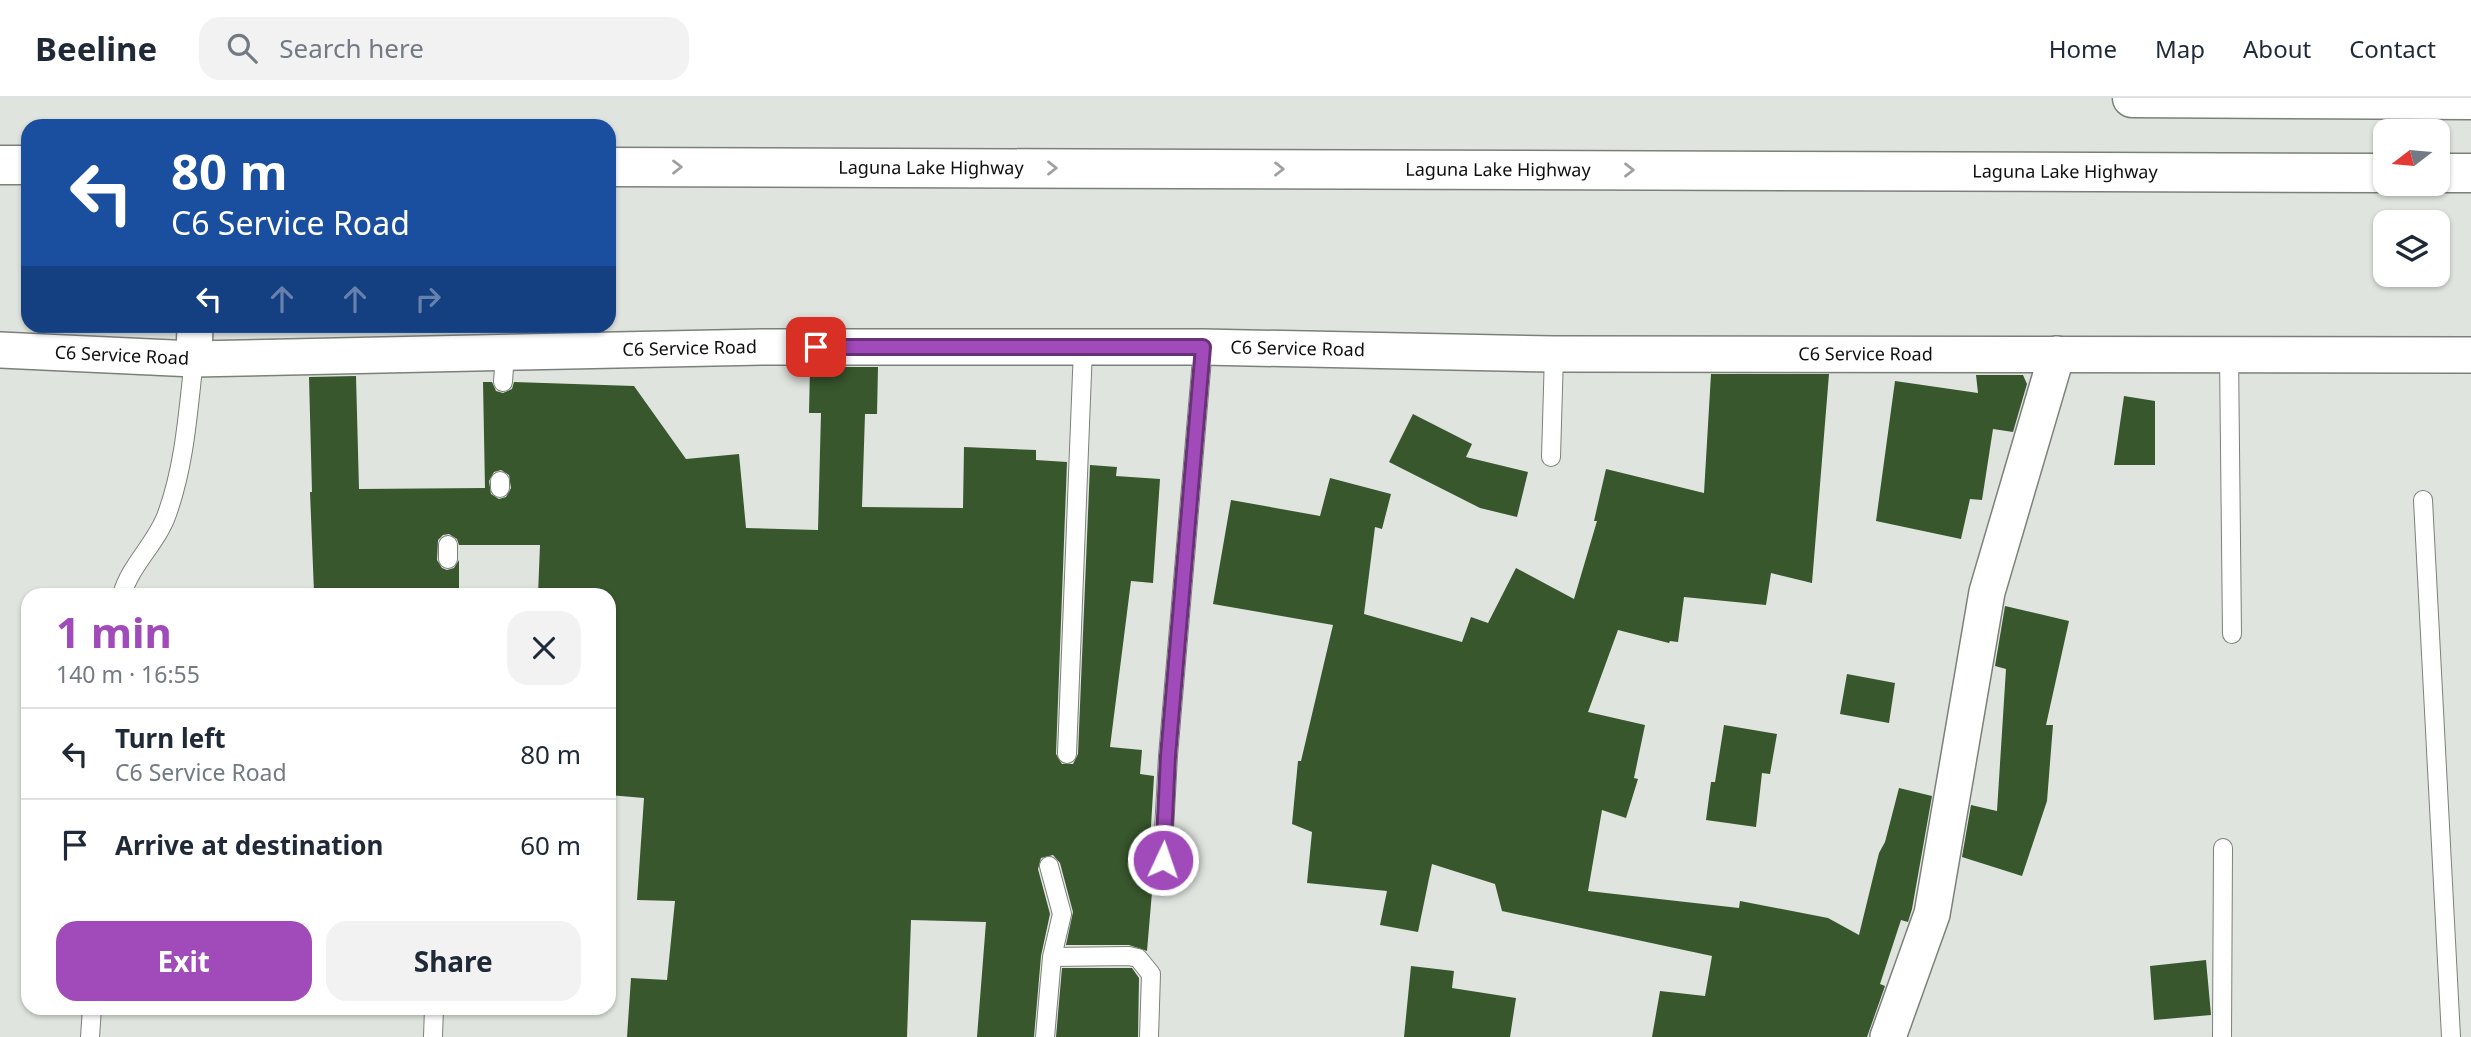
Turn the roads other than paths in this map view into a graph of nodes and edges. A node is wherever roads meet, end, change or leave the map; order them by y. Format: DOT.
graph roads {
  1 [pos="2132,98"];
  2 [pos="2471,100"];
  3 [pos="0,165"];
  4 [pos="21,165"];
  5 [pos="616,167"];
  6 [pos="2373,173"];
  7 [pos="2450,173"];
  8 [pos="2471,173"];
  9 [pos="195,341"];
  10 [pos="1203,347"];
  11 [pos="1083,348"];
  12 [pos="0,350"];
  13 [pos="1554,354"];
  14 [pos="2057,354"];
  15 [pos="2229,354"];
  16 [pos="2471,355"];
  17 [pos="1551,457"];
  18 [pos="2423,499"];
  19 [pos="124,588"];
  20 [pos="2232,634"];
  21 [pos="1067,754"];
  22 [pos="2223,848"];
  23 [pos="1049,866"];
  24 [pos="1161,886"];
  25 [pos="1052,957"];
  26 [pos="92,1015"];
  27 [pos="434,1015"];
  28 [pos="90,1037"];
  29 [pos="433,1037"];
  30 [pos="1045,1037"];
  31 [pos="1149,1037"];
  32 [pos="1888,1037"];
  33 [pos="2222,1037"];
  34 [pos="2451,1037"];
  1 -- 2 [label="main road"];
  3 -- 4 [label="main road"];
  5 -- 6 [label="main road, Laguna Lake Highway, one-way"];
  7 -- 8 [label="main road"];
  9 -- 11 [label="street, C6 Service Road"];
  9 -- 12 [label="street, C6 Service Road"];
  9 -- 19 [label="lane"];
  10 -- 11 [label="street, C6 Service Road"];
  10 -- 13 [label="street, C6 Service Road"];
  10 -- 24 [label="lane"];
  11 -- 21 [label="lane"];
  13 -- 14 [label="street, C6 Service Road"];
  13 -- 17 [label="lane"];
  14 -- 15 [label="street, C6 Service Road"];
  14 -- 32 [label="street"];
  15 -- 16 [label="street, C6 Service Road"];
  15 -- 20 [label="lane"];
  18 -- 34 [label="lane"];
  22 -- 33 [label="lane"];
  23 -- 25 [label="lane"];
  25 -- 30 [label="lane"];
  25 -- 31 [label="lane"];
  26 -- 28 [label="lane"];
  27 -- 29 [label="lane"];
}
